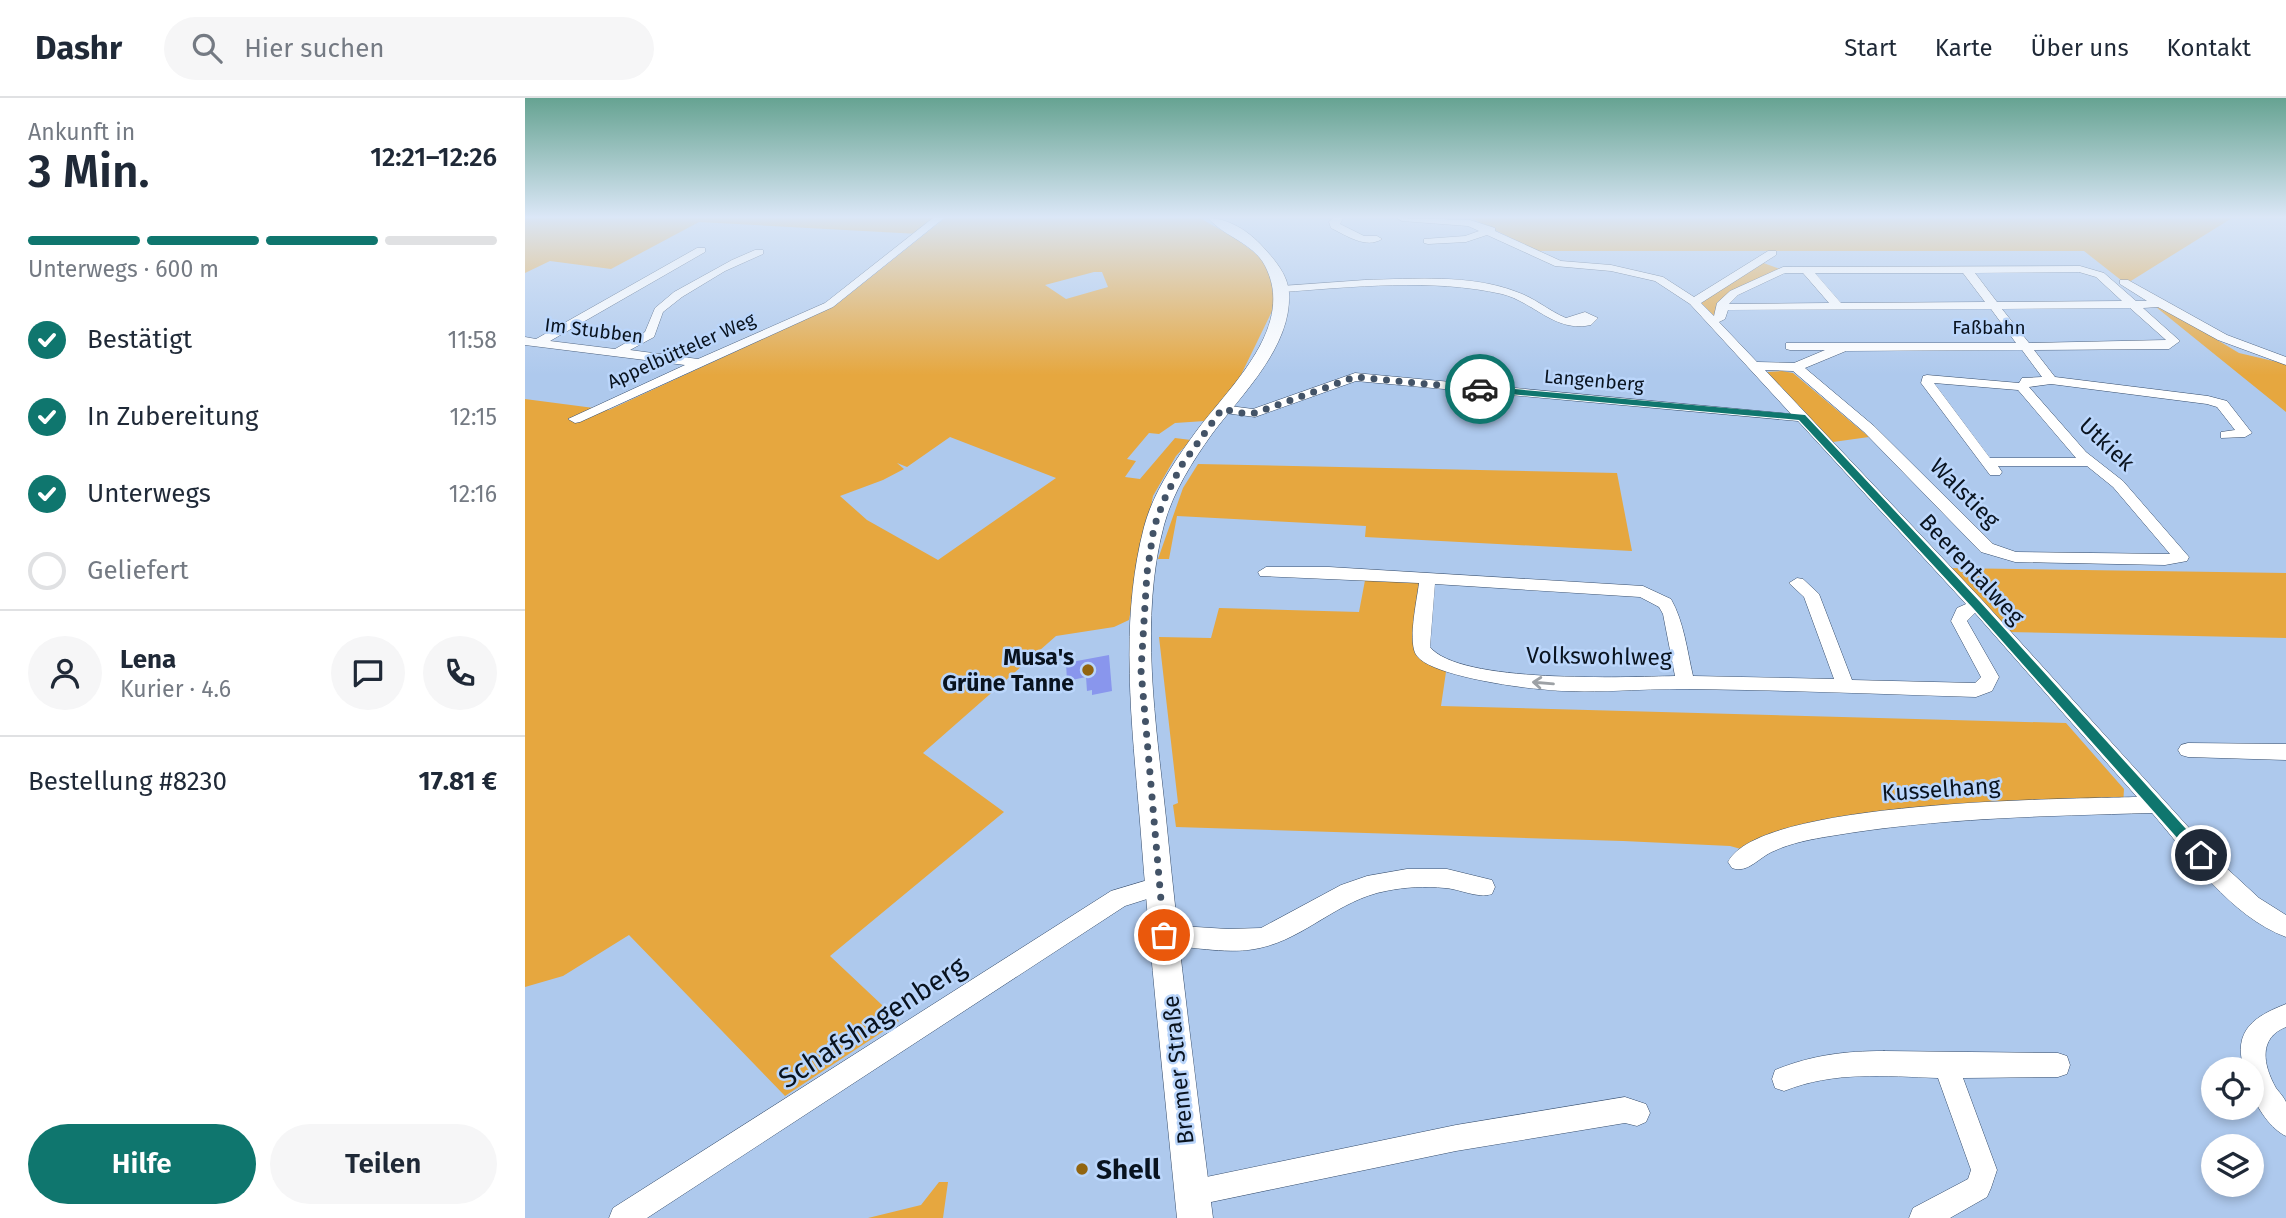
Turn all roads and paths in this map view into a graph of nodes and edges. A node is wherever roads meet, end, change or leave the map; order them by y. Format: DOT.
graph roads {
  1 [pos="664,270"];
  2 [pos="720,270"];
  3 [pos="873,270"];
  4 [pos="1276,270"];
  5 [pos="1621,270"];
  6 [pos="1745,270"];
  7 [pos="1795,270"];
  8 [pos="1806,270"];
  9 [pos="1967,270"];
  10 [pos="2000,270"];
  11 [pos="2125,282"];
  12 [pos="1282,289"];
  13 [pos="1694,302"];
  14 [pos="2161,304"];
  15 [pos="2135,305"];
  16 [pos="1993,306"];
  17 [pos="1839,307"];
  18 [pos="1717,314"];
  19 [pos="1568,322"];
  20 [pos="531,342"];
  21 [pos="1790,346"];
  22 [pos="2023,346"];
  23 [pos="1844,347"];
  24 [pos="619,351"];
  25 [pos="2286,362"];
  26 [pos="700,363"];
  27 [pos="1754,366"];
  28 [pos="1796,367"];
  29 [pos="2051,380"];
  30 [pos="2022,387"];
  31 [pos="1222,409"];
  32 [pos="1802,417"];
  33 [pos="575,419"];
  34 [pos="2226,435"];
  35 [pos="2088,462"];
  36 [pos="2181,557"];
  37 [pos="1266,572"];
  38 [pos="1427,580"];
  39 [pos="1797,583"];
  40 [pos="1977,605"];
  41 [pos="1685,682"];
  42 [pos="1845,686"];
  43 [pos="2188,750"];
  44 [pos="2286,752"];
  45 [pos="2156,805"];
  46 [pos="1739,862"];
  47 [pos="1158,886"];
  48 [pos="1484,887"];
  49 [pos="2286,927"];
  50 [pos="1164,935"];
  51 [pos="2286,1015"];
  52 [pos="2058,1065"];
  53 [pos="1945,1066"];
  54 [pos="1784,1079"];
  55 [pos="1637,1113"];
  56 [pos="2286,1123"];
  57 [pos="1193,1206"];
  58 [pos="623,1218"];
  59 [pos="1923,1218"];
  1 -- 20 [label="street"];
  2 -- 24 [label="street"];
  3 -- 26 [label="street, Appelbütteler Weg"];
  4 -- 12 [label="main road"];
  5 -- 13 [label="street, Beerentalweg"];
  6 -- 13 [label="street"];
  7 -- 18 [label="street"];
  8 -- 17 [label="street"];
  9 -- 16 [label="street"];
  10 -- 15 [label="street"];
  11 -- 14 [label="street"];
  12 -- 19 [label="street"];
  12 -- 31 [label="main road, Bremer Straße"];
  13 -- 18 [label="street, Beerentalweg"];
  14 -- 15 [label="street"];
  14 -- 25 [label="street"];
  15 -- 16 [label="street"];
  15 -- 22 [label="street, Faßbahn"];
  16 -- 17 [label="street"];
  16 -- 22 [label="street"];
  17 -- 18 [label="street"];
  18 -- 27 [label="street, Beerentalweg"];
  20 -- 24 [label="street, Im Stubben"];
  21 -- 23 [label="street"];
  22 -- 23 [label="street, Faßbahn"];
  22 -- 29 [label="street"];
  23 -- 28 [label="street, Faßbahn"];
  24 -- 26 [label="street, Im Stubben"];
  26 -- 33 [label="street, Appelbütteler Weg"];
  27 -- 28 [label="street, Faßbahn"];
  27 -- 32 [label="street, Beerentalweg"];
  28 -- 36 [label="street, Walstieg"];
  29 -- 30 [label="street"];
  29 -- 34 [label="street"];
  30 -- 35 [label="street, Utkiek"];
  30 -- 35 [label="street"];
  31 -- 32 [label="street, Langenberg"];
  31 -- 47 [label="main road, Bremer Straße"];
  32 -- 40 [label="street, Beerentalweg"];
  35 -- 36 [label="street, Utkiek"];
  37 -- 38 [label="street, Volkswohlweg"];
  38 -- 41 [label="street, Volkswohlweg"];
  41 -- 38 [label="street, Volkswohlweg, one-way"];
  39 -- 42 [label="street"];
  40 -- 42 [label="street, Volkswohlweg"];
  40 -- 45 [label="street, Beerentalweg"];
  41 -- 42 [label="street, Volkswohlweg"];
  43 -- 44 [label="street"];
  45 -- 46 [label="street, Kusselhang"];
  45 -- 49 [label="street, Beerentalweg"];
  47 -- 50 [label="main road, Bremer Straße"];
  47 -- 58 [label="street, Schafshagenberg"];
  48 -- 50 [label="street"];
  50 -- 57 [label="main road, Bremer Straße"];
  51 -- 56 [label="street"];
  52 -- 53 [label="street"];
  53 -- 54 [label="street"];
  53 -- 59 [label="street"];
  55 -- 57 [label="street, Bremer Straße"];
}
